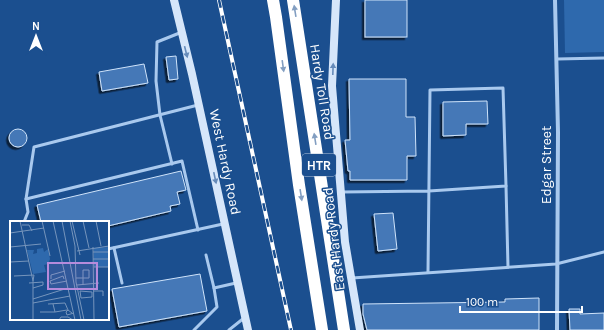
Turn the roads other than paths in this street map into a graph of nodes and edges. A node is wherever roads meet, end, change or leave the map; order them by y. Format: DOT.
graph roads {
  1 [pos="174,0"];
  2 [pos="273,0"];
  3 [pos="293,0"];
  4 [pos="336,0"];
  5 [pos="556,0"];
  6 [pos="182,32"];
  7 [pos="604,58"];
  8 [pos="556,59"];
  9 [pos="199,105"];
  10 [pos="160,115"];
  11 [pos="172,164"];
  12 [pos="506,186"];
  13 [pos="429,191"];
  14 [pos="341,192"];
  15 [pos="26,199"];
  16 [pos="24,221"];
  17 [pos="225,223"];
  18 [pos="198,230"];
  19 [pos="114,248"];
  20 [pos="109,249"];
  21 [pos="604,252"];
  22 [pos="206,255"];
  23 [pos="556,264"];
  24 [pos="508,267"];
  25 [pos="428,272"];
  26 [pos="350,278"];
  27 [pos="238,282"];
  28 [pos="122,283"];
  29 [pos="214,288"];
  30 [pos="245,317"];
  31 [pos="194,330"];
  32 [pos="229,330"];
  33 [pos="248,330"];
  34 [pos="322,330"];
  35 [pos="344,330"];
  36 [pos="360,330"];
  37 [pos="557,330"];
  1 -- 6 [label="main road, West Hardy Road"];
  2 -- 34 [label="highway, HTR, one-way"];
  35 -- 3 [label="highway, Hardy Toll Road / HTR, one-way"];
  14 -- 4 [label="main road, East Hardy Road, one-way"];
  5 -- 8 [label="street, Edgar Street"];
  6 -- 9 [label="main road, West Hardy Road, one-way"];
  6 -- 10 [label="lane"];
  7 -- 8 [label="lane"];
  8 -- 23 [label="street, Edgar Street"];
  9 -- 10 [label="lane"];
  9 -- 17 [label="main road, West Hardy Road, one-way"];
  10 -- 11 [label="lane"];
  10 -- 15 [label="lane"];
  11 -- 15 [label="lane"];
  11 -- 18 [label="lane"];
  12 -- 13 [label="lane"];
  12 -- 13 [label="lane"];
  12 -- 24 [label="lane"];
  13 -- 14 [label="lane"];
  13 -- 25 [label="lane"];
  14 -- 26 [label="main road, East Hardy Road"];
  15 -- 16 [label="lane"];
  17 -- 18 [label="lane"];
  17 -- 27 [label="main road, West Hardy Road"];
  18 -- 19 [label="lane"];
  19 -- 20 [label="lane"];
  19 -- 28 [label="lane"];
  21 -- 23 [label="lane"];
  22 -- 29 [label="lane"];
  23 -- 24 [label="lane"];
  23 -- 37 [label="street, Edgar Street"];
  24 -- 25 [label="lane"];
  25 -- 26 [label="lane"];
  26 -- 36 [label="main road, East Hardy Road"];
  27 -- 29 [label="lane"];
  27 -- 30 [label="main road, West Hardy Road"];
  29 -- 31 [label="lane"];
  30 -- 32 [label="lane"];
  30 -- 33 [label="main road, West Hardy Road"];
}
